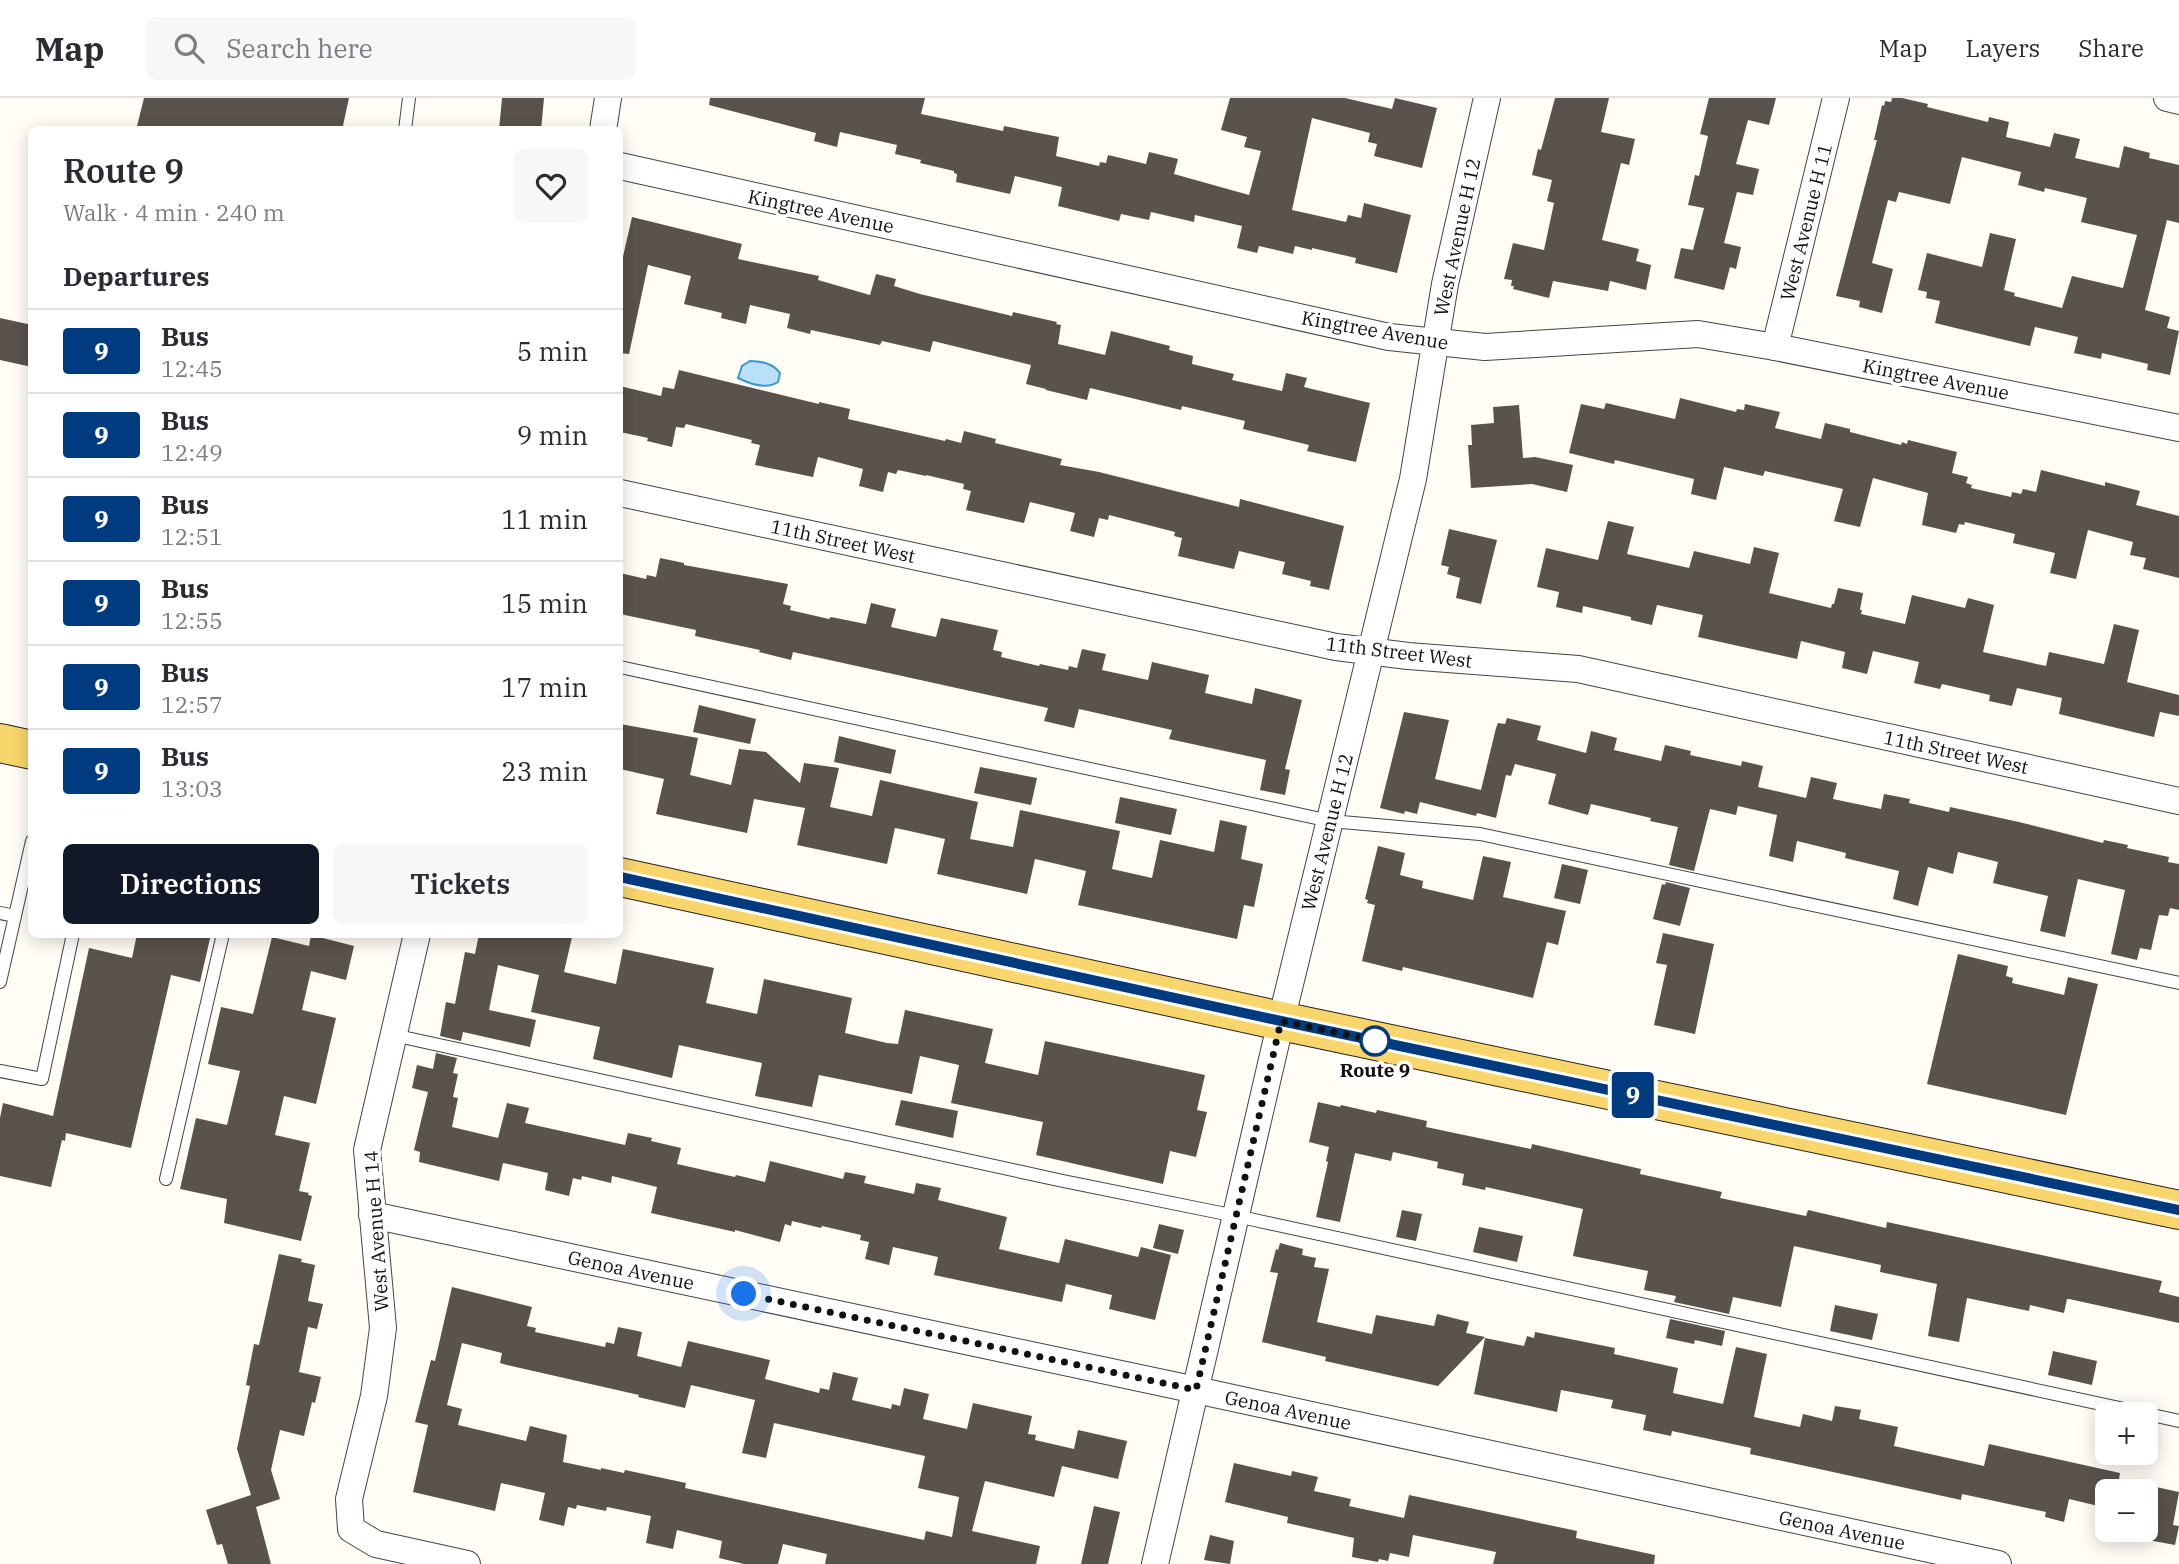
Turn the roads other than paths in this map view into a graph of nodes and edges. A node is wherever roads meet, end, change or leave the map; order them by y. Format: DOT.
graph roads {
  1 [pos="409,98"];
  2 [pos="608,98"];
  3 [pos="1487,98"];
  4 [pos="1836,98"];
  5 [pos="2167,98"];
  6 [pos="2179,101"];
  7 [pos="406,126"];
  8 [pos="604,126"];
  9 [pos="623,167"];
  10 [pos="1436,343"];
  11 [pos="1775,347"];
  12 [pos="2179,428"];
  13 [pos="623,494"];
  14 [pos="1372,652"];
  15 [pos="623,668"];
  16 [pos="0,743"];
  17 [pos="28,749"];
  18 [pos="2179,801"];
  19 [pos="1330,821"];
  20 [pos="28,859"];
  21 [pos="623,878"];
  22 [pos="0,913"];
  23 [pos="15,916"];
  24 [pos="72,938"];
  25 [pos="222,938"];
  26 [pos="416,938"];
  27 [pos="0,982"];
  28 [pos="2179,983"];
  29 [pos="1281,1021"];
  30 [pos="393,1035"];
  31 [pos="0,1071"];
  32 [pos="166,1180"];
  33 [pos="2179,1210"];
  34 [pos="372,1215"];
  35 [pos="1236,1216"];
  36 [pos="1196,1390"];
  37 [pos="2179,1421"];
  38 [pos="467,1564"];
  39 [pos="1155,1564"];
  40 [pos="1998,1564"];
  1 -- 7 [label="lane"];
  2 -- 8 [label="street"];
  3 -- 10 [label="street, West Avenue H 12"];
  4 -- 11 [label="street, West Avenue H 11"];
  5 -- 6 [label="street"];
  9 -- 10 [label="street, Kingtree Avenue"];
  10 -- 11 [label="street, Kingtree Avenue"];
  10 -- 14 [label="street, West Avenue H 12"];
  11 -- 12 [label="street, Kingtree Avenue"];
  13 -- 14 [label="street, 11th Street West"];
  14 -- 18 [label="street, 11th Street West"];
  14 -- 19 [label="street, West Avenue H 12"];
  15 -- 19 [label="lane"];
  16 -- 17 [label="main road"];
  19 -- 28 [label="lane"];
  19 -- 29 [label="street, West Avenue H 12"];
  20 -- 23 [label="lane"];
  21 -- 29 [label="main road"];
  22 -- 23 [label="lane"];
  23 -- 27 [label="lane"];
  24 -- 31 [label="lane"];
  25 -- 32 [label="lane"];
  26 -- 30 [label="street, West Avenue H 14"];
  29 -- 33 [label="main road"];
  29 -- 35 [label="street, West Avenue H 12"];
  30 -- 34 [label="street, West Avenue H 14"];
  30 -- 35 [label="lane"];
  34 -- 36 [label="street, Genoa Avenue"];
  34 -- 38 [label="street, West Avenue H 14"];
  35 -- 36 [label="street, West Avenue H 12"];
  35 -- 37 [label="lane"];
  36 -- 39 [label="street, West Avenue H 12"];
  36 -- 40 [label="street, Genoa Avenue"];
}
